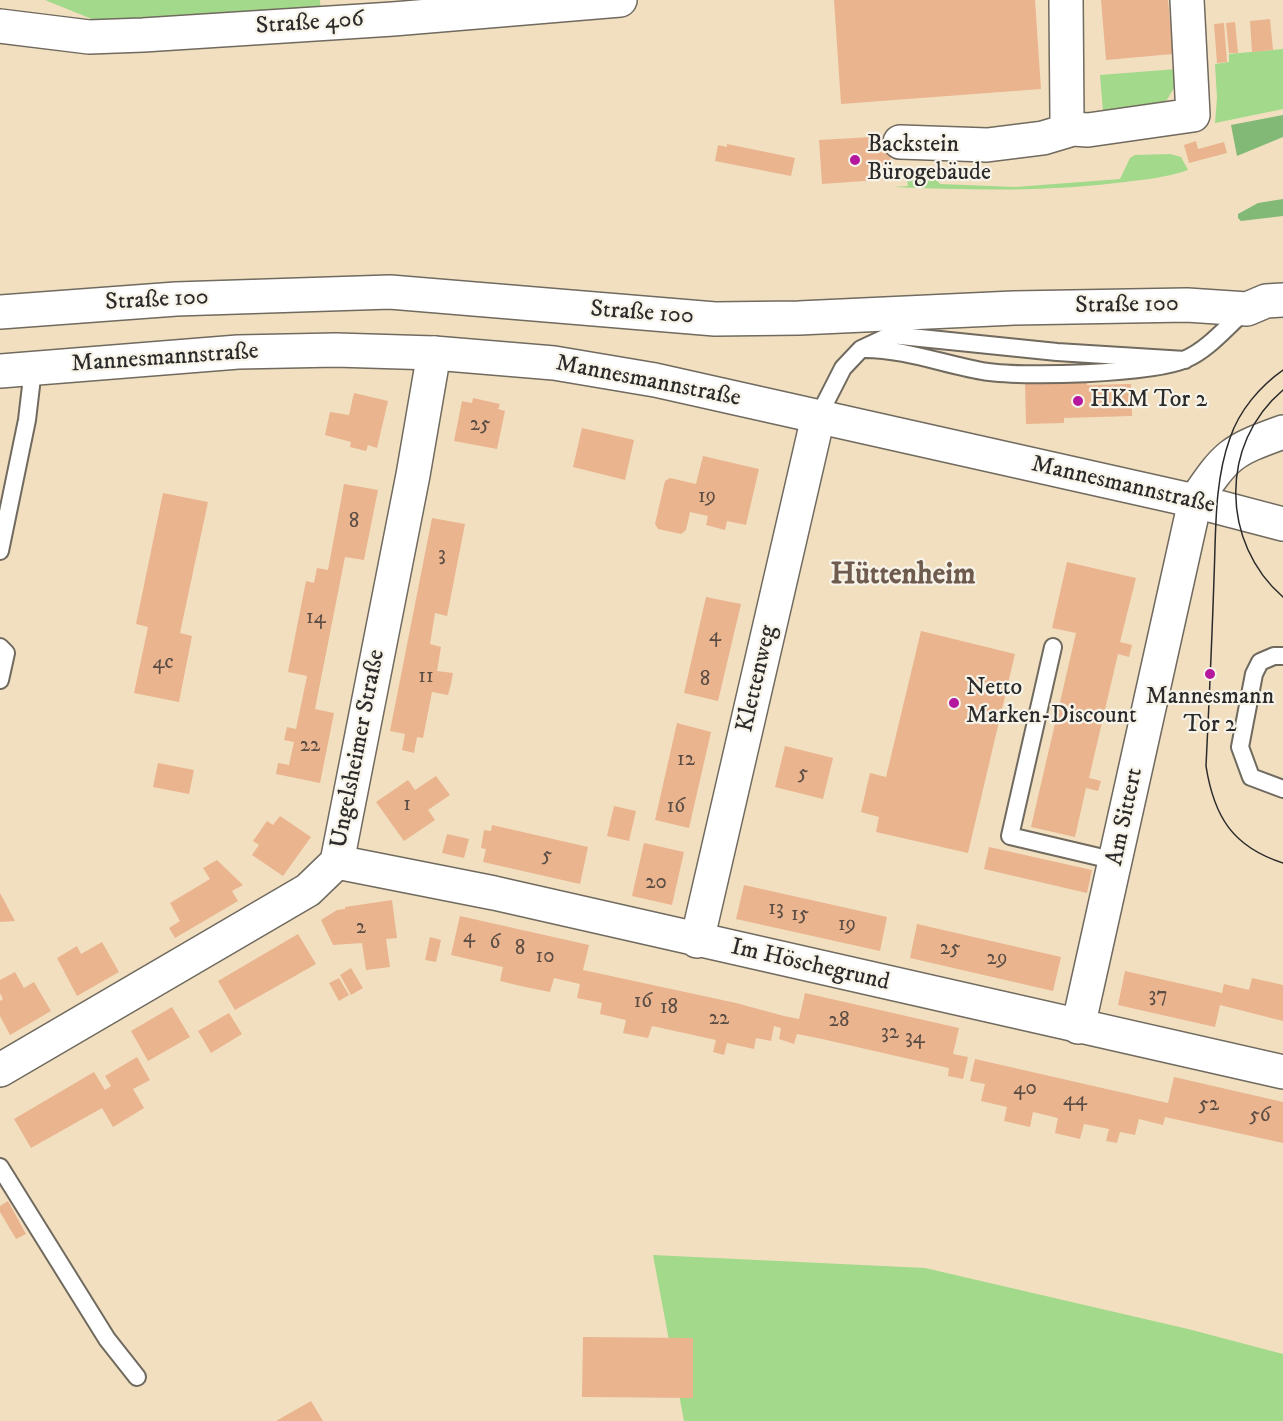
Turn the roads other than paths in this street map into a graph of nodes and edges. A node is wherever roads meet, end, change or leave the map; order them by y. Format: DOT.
graph roads {
  1 [pos="620,0"];
  2 [pos="1066,0"];
  3 [pos="1187,0"];
  4 [pos="0,26"];
  5 [pos="1073,129"];
  6 [pos="900,142"];
  7 [pos="1283,300"];
  8 [pos="1247,309"];
  9 [pos="0,312"];
  10 [pos="861,349"];
  11 [pos="434,353"];
  12 [pos="1185,360"];
  13 [pos="33,369"];
  14 [pos="0,370"];
  15 [pos="818,417"];
  16 [pos="1283,432"];
  17 [pos="1195,501"];
  18 [pos="1283,524"];
  19 [pos="0,551"];
  20 [pos="0,647"];
  21 [pos="1053,647"];
  22 [pos="1283,656"];
  23 [pos="0,680"];
  24 [pos="1283,789"];
  25 [pos="1116,861"];
  26 [pos="337,862"];
  27 [pos="697,940"];
  28 [pos="1078,1027"];
  29 [pos="0,1070"];
  30 [pos="1283,1072"];
  31 [pos="0,1167"];
  32 [pos="137,1377"];
  1 -- 4 [label="street, Straße 406"];
  2 -- 5 [label="street"];
  3 -- 5 [label="street"];
  5 -- 6 [label="street"];
  7 -- 8 [label="street, Straße 100"];
  8 -- 9 [label="street, Straße 100"];
  8 -- 12 [label="lane"];
  10 -- 12 [label="lane"];
  10 -- 12 [label="lane"];
  10 -- 15 [label="lane"];
  11 -- 13 [label="street, Mannesmannstraße"];
  11 -- 15 [label="street, Mannesmannstraße"];
  11 -- 26 [label="street, Ungelsheimer Straße"];
  13 -- 14 [label="street, Mannesmannstraße"];
  13 -- 19 [label="lane"];
  15 -- 17 [label="street, Mannesmannstraße"];
  15 -- 27 [label="street, Klettenweg"];
  16 -- 17 [label="street"];
  17 -- 18 [label="street, Mannesmannstraße"];
  17 -- 25 [label="street, Am Sittert"];
  20 -- 23 [label="lane"];
  21 -- 25 [label="lane"];
  22 -- 24 [label="lane"];
  25 -- 28 [label="street, Am Sittert"];
  26 -- 27 [label="street, Im Höschegrund"];
  26 -- 29 [label="street, Ungelsheimer Straße"];
  27 -- 28 [label="street, Im Höschegrund"];
  28 -- 30 [label="street, Im Höschegrund"];
  31 -- 32 [label="lane"];
}
